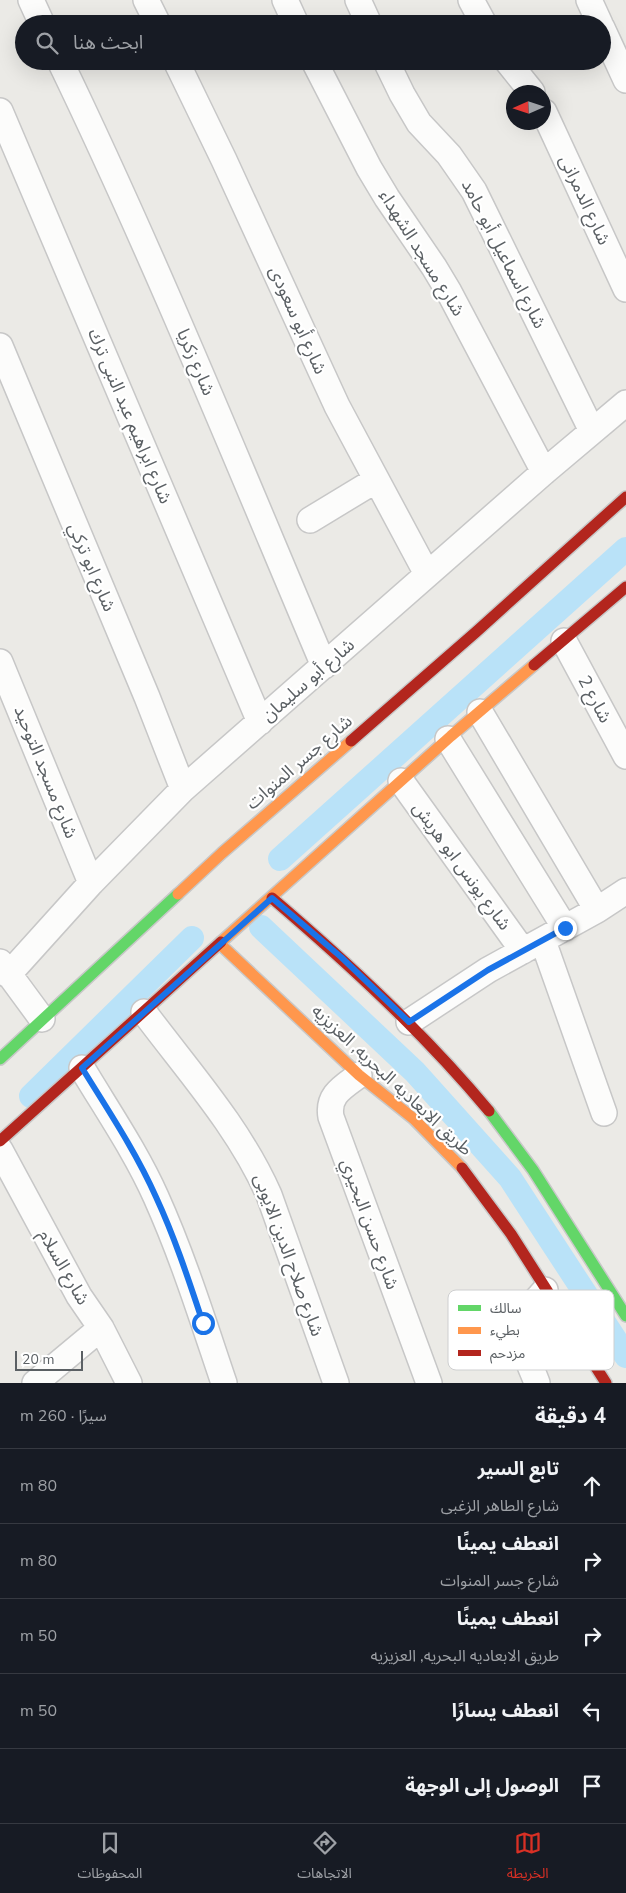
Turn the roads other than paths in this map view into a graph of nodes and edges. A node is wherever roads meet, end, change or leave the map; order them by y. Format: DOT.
graph roads {
  1 [pos="31,0"];
  2 [pos="146,0"];
  3 [pos="285,0"];
  4 [pos="358,0"];
  5 [pos="471,0"];
  6 [pos="589,0"];
  7 [pos="38,15"];
  8 [pos="154,15"];
  9 [pos="292,15"];
  10 [pos="365,15"];
  11 [pos="479,15"];
  12 [pos="596,15"];
  13 [pos="611,48"];
  14 [pos="64,70"];
  15 [pos="180,70"];
  16 [pos="319,70"];
  17 [pos="390,70"];
  18 [pos="514,70"];
  19 [pos="626,80"];
  20 [pos="526,85"];
  21 [pos="0,111"];
  22 [pos="551,127"];
  23 [pos="626,289"];
  24 [pos="0,346"];
  25 [pos="626,403"];
  26 [pos="592,431"];
  27 [pos="544,472"];
  28 [pos="376,480"];
  29 [pos="626,497"];
  30 [pos="310,520"];
  31 [pos="427,574"];
  32 [pos="626,587"];
  33 [pos="564,641"];
  34 [pos="0,662"];
  35 [pos="324,666"];
  36 [pos="480,712"];
  37 [pos="260,722"];
  38 [pos="448,740"];
  39 [pos="626,756"];
  40 [pos="401,781"];
  41 [pos="183,789"];
  42 [pos="90,883"];
  43 [pos="626,891"];
  44 [pos="272,898"];
  45 [pos="597,910"];
  46 [pos="565,928"];
  47 [pos="220,944"];
  48 [pos="533,946"];
  49 [pos="4,968"];
  50 [pos="144,1012"];
  51 [pos="42,1019"];
  52 [pos="409,1022"];
  53 [pos="0,1059"];
  54 [pos="82,1068"];
  55 [pos="358,1075"];
  56 [pos="604,1114"];
  57 [pos="0,1141"];
  58 [pos="0,1150"];
  59 [pos="545,1290"];
  60 [pos="609,1290"];
  61 [pos="614,1297"];
  62 [pos="626,1316"];
  63 [pos="101,1328"];
  64 [pos="532,1370"];
  65 [pos="597,1370"];
  66 [pos="35,1383"];
  67 [pos="129,1383"];
  68 [pos="224,1383"];
  69 [pos="336,1383"];
  70 [pos="429,1383"];
  71 [pos="537,1383"];
  72 [pos="606,1383"];
  1 -- 7 [label="street"];
  2 -- 8 [label="street"];
  3 -- 9 [label="street"];
  4 -- 10 [label="street"];
  5 -- 11 [label="street"];
  6 -- 12 [label="street"];
  13 -- 19 [label="street"];
  14 -- 35 [label="street, شارع زكريا"];
  15 -- 28 [label="street, شارع أبو سعودى"];
  16 -- 27 [label="street, شارع مسجد الشهداء"];
  17 -- 26 [label="street, شارع اسماعيل أبو حامد"];
  18 -- 20 [label="street"];
  21 -- 37 [label="street, شارع ابراهيم عبد النبى ترك"];
  22 -- 23 [label="street, شارع الدمرانى"];
  24 -- 41 [label="street, شارع ابو تركي"];
  25 -- 26 [label="street, شارع أبو سليمان"];
  26 -- 27 [label="street, شارع أبو سليمان"];
  27 -- 31 [label="street, شارع أبو سليمان"];
  28 -- 30 [label="street"];
  28 -- 31 [label="street, شارع أبو سعودى"];
  29 -- 51 [label="street, شارع جسر المنوات"];
  31 -- 35 [label="street, شارع أبو سليمان"];
  32 -- 33 [label="street"];
  33 -- 36 [label="street"];
  33 -- 39 [label="street, شارع 2"];
  34 -- 42 [label="street, شارع مسجد التوحيد"];
  35 -- 37 [label="street, شارع أبو سليمان"];
  36 -- 38 [label="street"];
  36 -- 45 [label="street"];
  37 -- 41 [label="street, شارع أبو سليمان"];
  38 -- 40 [label="street"];
  38 -- 46 [label="street"];
  40 -- 44 [label="street"];
  40 -- 48 [label="street, شارع يونس ابو هريش"];
  41 -- 42 [label="street, شارع أبو سليمان"];
  42 -- 49 [label="street, شارع أبو سليمان"];
  43 -- 45 [label="street"];
  44 -- 47 [label="street"];
  44 -- 52 [label="street"];
  45 -- 46 [label="street"];
  46 -- 48 [label="street"];
  47 -- 50 [label="street"];
  47 -- 55 [label="street, طريق الابعاديه البحريه, العزيزيه"];
  48 -- 52 [label="street"];
  48 -- 56 [label="street, شارع يونس ابو هريش"];
  49 -- 51 [label="street"];
  50 -- 54 [label="street"];
  50 -- 69 [label="street, شارع صلاح الدين الايوبى"];
  51 -- 53 [label="street, شارع جسر المنوات"];
  52 -- 60 [label="street"];
  54 -- 57 [label="street"];
  54 -- 68 [label="street"];
  55 -- 59 [label="street, طريق الابعاديه البحريه, العزيزيه"];
  55 -- 70 [label="street, شارع حسن البحيري"];
  58 -- 63 [label="street, شارع السلام"];
  61 -- 62 [label="street"];
  63 -- 66 [label="street"];
  63 -- 67 [label="street, شارع السلام"];
  64 -- 71 [label="street"];
  65 -- 72 [label="street, طريق الابعاديه البحريه, العزيزيه"];
}
